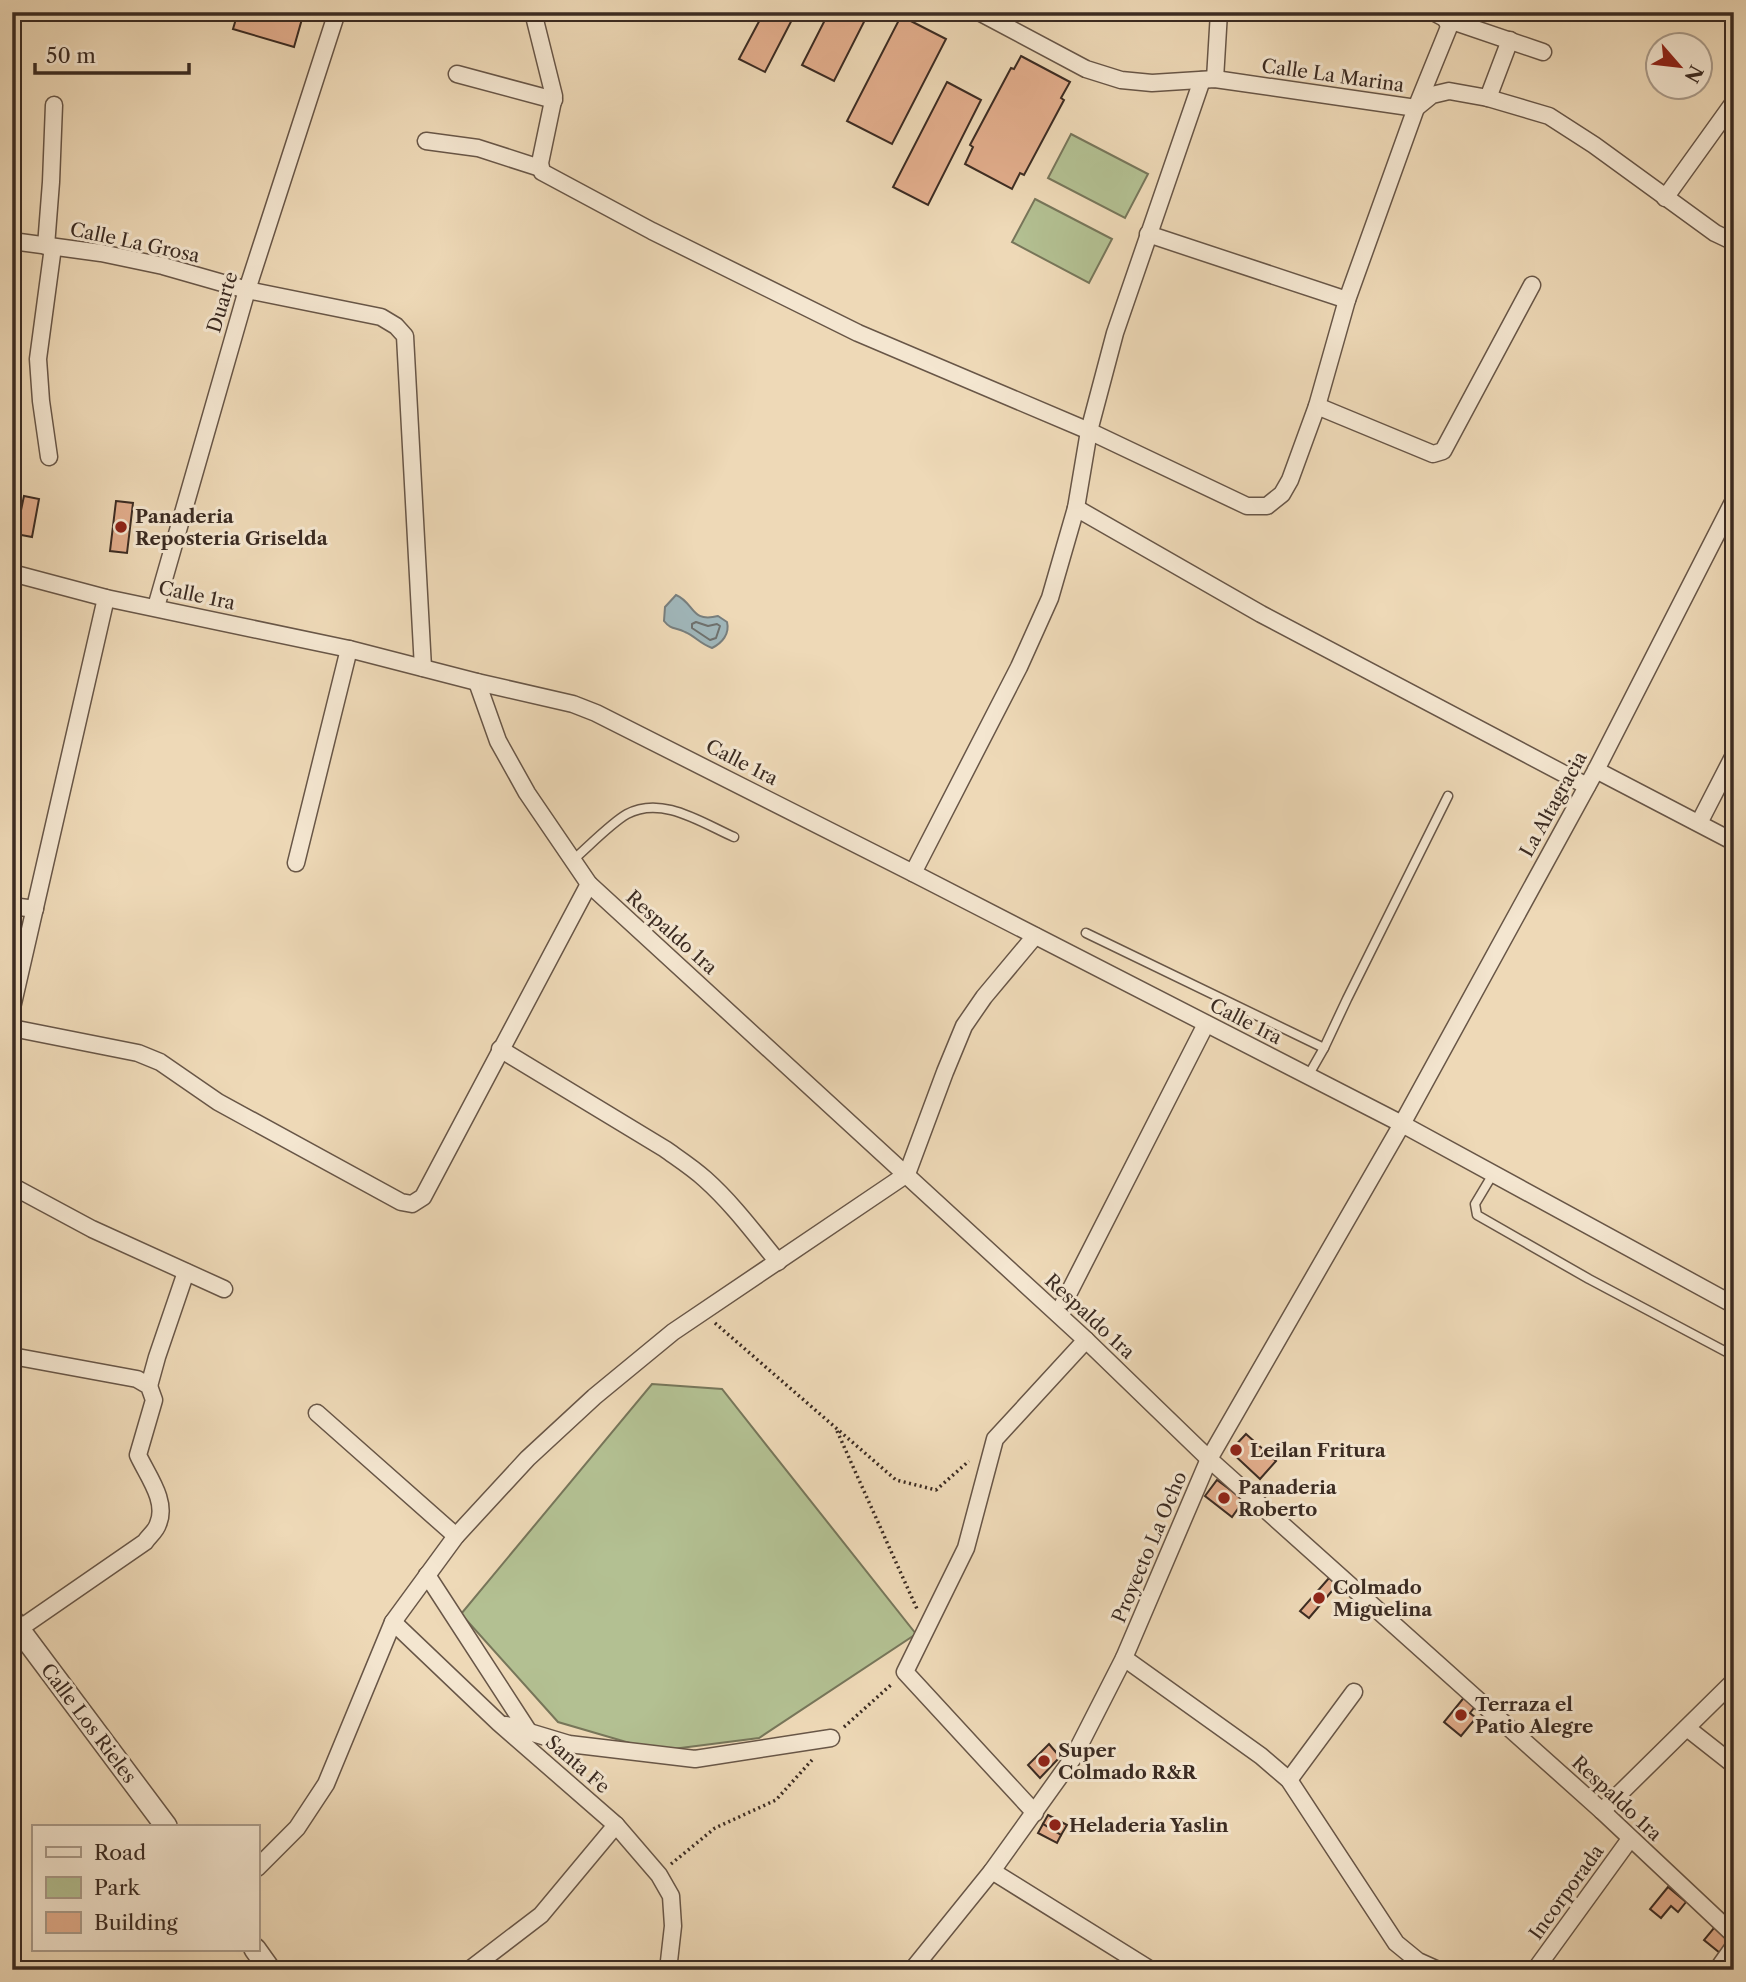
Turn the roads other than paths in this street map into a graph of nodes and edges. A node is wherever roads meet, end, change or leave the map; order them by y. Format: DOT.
graph roads {
  1 [pos="337,12"];
  2 [pos="533,12"];
  3 [pos="979,12"];
  4 [pos="1219,12"];
  5 [pos="1440,16"];
  6 [pos="1510,40"];
  7 [pos="1543,52"];
  8 [pos="457,74"];
  9 [pos="1208,79"];
  10 [pos="1488,98"];
  11 [pos="554,100"];
  12 [pos="1734,102"];
  13 [pos="54,105"];
  14 [pos="1416,108"];
  15 [pos="426,141"];
  16 [pos="540,168"];
  17 [pos="1665,198"];
  18 [pos="1149,234"];
  19 [pos="12,241"];
  20 [pos="1734,242"];
  21 [pos="49,246"];
  22 [pos="1532,285"];
  23 [pos="247,290"];
  24 [pos="1347,300"];
  25 [pos="1317,406"];
  26 [pos="1088,431"];
  27 [pos="49,457"];
  28 [pos="1734,500"];
  29 [pos="1076,508"];
  30 [pos="12,573"];
  31 [pos="106,598"];
  32 [pos="156,607"];
  33 [pos="349,649"];
  34 [pos="423,668"];
  35 [pos="477,682"];
  36 [pos="1734,755"];
  37 [pos="1596,770"];
  38 [pos="1587,786"];
  39 [pos="1448,796"];
  40 [pos="1699,823"];
  41 [pos="734,837"];
  42 [pos="1734,842"];
  43 [pos="573,860"];
  44 [pos="296,863"];
  45 [pos="913,873"];
  46 [pos="589,884"];
  47 [pos="12,906"];
  48 [pos="35,909"];
  49 [pos="1086,933"];
  50 [pos="1035,936"];
  51 [pos="12,1008"];
  52 [pos="1206,1024"];
  53 [pos="12,1028"];
  54 [pos="1324,1048"];
  55 [pos="500,1049"];
  56 [pos="1307,1076"];
  57 [pos="1402,1124"];
  58 [pos="907,1174"];
  59 [pos="1493,1174"];
  60 [pos="12,1186"];
  61 [pos="778,1262"];
  62 [pos="186,1272"];
  63 [pos="224,1289"];
  64 [pos="1734,1305"];
  65 [pos="1058,1314"];
  66 [pos="1086,1340"];
  67 [pos="12,1356"];
  68 [pos="1734,1356"];
  69 [pos="149,1386"];
  70 [pos="317,1413"];
  71 [pos="1209,1459"];
  72 [pos="456,1536"];
  73 [pos="427,1574"];
  74 [pos="393,1622"];
  75 [pos="16,1625"];
  76 [pos="1124,1658"];
  77 [pos="1734,1681"];
  78 [pos="1354,1692"];
  79 [pos="499,1723"];
  80 [pos="1687,1728"];
  81 [pos="529,1732"];
  82 [pos="831,1738"];
  83 [pos="1734,1765"];
  84 [pos="1289,1780"];
  85 [pos="1602,1811"];
  86 [pos="1035,1813"];
  87 [pos="165,1825"];
  88 [pos="616,1825"];
  89 [pos="1630,1839"];
  90 [pos="259,1866"];
  91 [pos="992,1871"];
  92 [pos="1734,1935"];
  93 [pos="1734,1947"];
  94 [pos="256,1951"];
  95 [pos="1149,1969"];
  96 [pos="270,1970"];
  97 [pos="469,1970"];
  98 [pos="668,1970"];
  99 [pos="912,1970"];
  100 [pos="1438,1970"];
  101 [pos="1535,1970"];
  102 [pos="1717,1970"];
  1 -- 23 [label="street, Duarte"];
  2 -- 11 [label="street"];
  3 -- 9 [label="street, Calle La Marina"];
  4 -- 9 [label="street"];
  5 -- 6 [label="street"];
  5 -- 14 [label="street"];
  6 -- 7 [label="street"];
  6 -- 10 [label="street"];
  8 -- 11 [label="street"];
  9 -- 14 [label="street, Calle La Marina"];
  9 -- 18 [label="street"];
  10 -- 14 [label="street, Calle La Marina"];
  10 -- 17 [label="street, Calle La Marina"];
  11 -- 16 [label="street"];
  12 -- 17 [label="street"];
  13 -- 21 [label="street"];
  14 -- 24 [label="street"];
  15 -- 16 [label="street"];
  16 -- 26 [label="street"];
  17 -- 20 [label="street, Calle La Marina"];
  18 -- 24 [label="street"];
  18 -- 26 [label="street"];
  19 -- 21 [label="street, Calle La Grosa"];
  21 -- 23 [label="street, Calle La Grosa"];
  21 -- 27 [label="street"];
  22 -- 25 [label="street"];
  23 -- 32 [label="street, Duarte"];
  23 -- 34 [label="street, Calle La Grosa"];
  24 -- 25 [label="street"];
  25 -- 26 [label="street"];
  26 -- 29 [label="street"];
  28 -- 37 [label="street, La Altagracia"];
  29 -- 38 [label="street"];
  29 -- 45 [label="street"];
  30 -- 31 [label="street, Calle 1ra"];
  31 -- 32 [label="street, Calle 1ra"];
  31 -- 48 [label="street"];
  32 -- 33 [label="street, Calle 1ra"];
  33 -- 34 [label="street, Calle 1ra"];
  33 -- 44 [label="street"];
  34 -- 35 [label="street, Calle 1ra"];
  35 -- 43 [label="street, Respaldo 1ra"];
  35 -- 45 [label="street, Calle 1ra"];
  36 -- 40 [label="street"];
  37 -- 38 [label="street, La Altagracia"];
  37 -- 40 [label="street"];
  38 -- 57 [label="street, La Altagracia"];
  39 -- 54 [label="lane"];
  40 -- 42 [label="street"];
  41 -- 43 [label="lane"];
  43 -- 46 [label="street, Respaldo 1ra"];
  45 -- 50 [label="street, Calle 1ra"];
  46 -- 55 [label="street"];
  46 -- 58 [label="street, Respaldo 1ra"];
  47 -- 48 [label="street"];
  48 -- 51 [label="street"];
  49 -- 54 [label="lane"];
  50 -- 52 [label="street, Calle 1ra"];
  50 -- 58 [label="street"];
  52 -- 56 [label="street, Calle 1ra"];
  52 -- 65 [label="street"];
  53 -- 55 [label="street"];
  54 -- 56 [label="lane"];
  55 -- 61 [label="street"];
  56 -- 57 [label="street, Calle 1ra"];
  57 -- 59 [label="street, Calle 1ra"];
  57 -- 71 [label="street, Proyecto La Ocho"];
  58 -- 61 [label="street"];
  58 -- 65 [label="street, Respaldo 1ra"];
  59 -- 64 [label="street, Calle 1ra"];
  59 -- 68 [label="lane"];
  60 -- 62 [label="street"];
  61 -- 72 [label="street"];
  62 -- 63 [label="street"];
  62 -- 69 [label="street"];
  65 -- 66 [label="street, Respaldo 1ra"];
  66 -- 71 [label="street, Respaldo 1ra"];
  66 -- 86 [label="street"];
  67 -- 69 [label="street"];
  69 -- 75 [label="street"];
  70 -- 72 [label="street"];
  71 -- 76 [label="street, Proyecto La Ocho"];
  71 -- 85 [label="street, Respaldo 1ra"];
  72 -- 73 [label="street"];
  73 -- 74 [label="street"];
  73 -- 81 [label="street"];
  74 -- 79 [label="street, Santa Fe"];
  74 -- 90 [label="street"];
  75 -- 87 [label="street, Calle Los Rieles"];
  76 -- 84 [label="street"];
  76 -- 86 [label="street, Proyecto La Ocho"];
  77 -- 80 [label="street"];
  78 -- 84 [label="street"];
  79 -- 81 [label="street"];
  79 -- 88 [label="street, Santa Fe"];
  80 -- 83 [label="street"];
  80 -- 85 [label="street"];
  81 -- 82 [label="street"];
  84 -- 100 [label="street"];
  85 -- 89 [label="street, Respaldo 1ra"];
  86 -- 91 [label="street, Proyecto La Ocho"];
  88 -- 97 [label="street"];
  88 -- 98 [label="street, Santa Fe"];
  89 -- 92 [label="street, Respaldo 1ra"];
  89 -- 101 [label="street, Incorporada"];
  91 -- 95 [label="street"];
  91 -- 99 [label="street, Proyecto La Ocho"];
  93 -- 102 [label="street"];
  94 -- 96 [label="street"];
}
